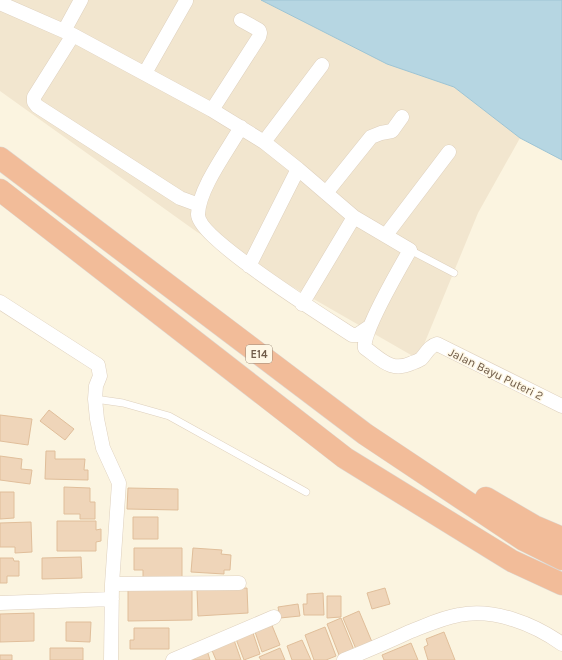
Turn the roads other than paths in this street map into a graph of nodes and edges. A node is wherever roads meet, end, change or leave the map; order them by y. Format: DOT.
graph roads {
  1 [pos="80,0"];
  2 [pos="186,0"];
  3 [pos="5,3"];
  4 [pos="241,20"];
  5 [pos="68,33"];
  6 [pos="322,65"];
  7 [pos="145,73"];
  8 [pos="212,110"];
  9 [pos="402,117"];
  10 [pos="241,128"];
  11 [pos="264,142"];
  12 [pos="449,152"];
  13 [pos="0,158"];
  14 [pos="298,169"];
  15 [pos="0,190"];
  16 [pos="326,193"];
  17 [pos="199,205"];
  18 [pos="354,217"];
  19 [pos="386,235"];
  20 [pos="410,250"];
  21 [pos="249,266"];
  22 [pos="454,273"];
  23 [pos="0,302"];
  24 [pos="302,304"];
  25 [pos="369,327"];
  26 [pos="95,399"];
  27 [pos="562,406"];
  28 [pos="306,492"];
  29 [pos="529,533"];
  30 [pos="562,538"];
  31 [pos="562,558"];
  32 [pos="239,583"];
  33 [pos="112,584"];
  34 [pos="562,584"];
  35 [pos="112,599"];
  36 [pos="0,603"];
  37 [pos="274,617"];
  38 [pos="562,644"];
  39 [pos="110,660"];
  40 [pos="173,660"];
  41 [pos="344,660"];
  1 -- 5 [label="street"];
  2 -- 7 [label="street"];
  3 -- 5 [label="street"];
  4 -- 8 [label="street"];
  5 -- 7 [label="street"];
  5 -- 17 [label="street"];
  6 -- 11 [label="street"];
  7 -- 8 [label="street"];
  8 -- 10 [label="street"];
  9 -- 16 [label="street"];
  10 -- 11 [label="street"];
  10 -- 17 [label="street"];
  11 -- 14 [label="street"];
  12 -- 19 [label="street"];
  13 -- 29 [label="highway, E14"];
  14 -- 16 [label="street"];
  14 -- 21 [label="street"];
  15 -- 34 [label="highway, E14"];
  16 -- 18 [label="street"];
  17 -- 21 [label="street"];
  18 -- 19 [label="street"];
  18 -- 24 [label="street"];
  19 -- 20 [label="street"];
  20 -- 22 [label="lane"];
  20 -- 25 [label="street"];
  21 -- 24 [label="street"];
  23 -- 26 [label="street"];
  24 -- 25 [label="street"];
  25 -- 27 [label="street, Jalan Bayu Puteri 2"];
  26 -- 28 [label="lane"];
  26 -- 33 [label="street"];
  29 -- 30 [label="highway"];
  29 -- 31 [label="highway, E14"];
  32 -- 33 [label="street"];
  33 -- 35 [label="street"];
  35 -- 36 [label="street"];
  35 -- 39 [label="street"];
  37 -- 40 [label="street"];
  38 -- 41 [label="street"];
}
